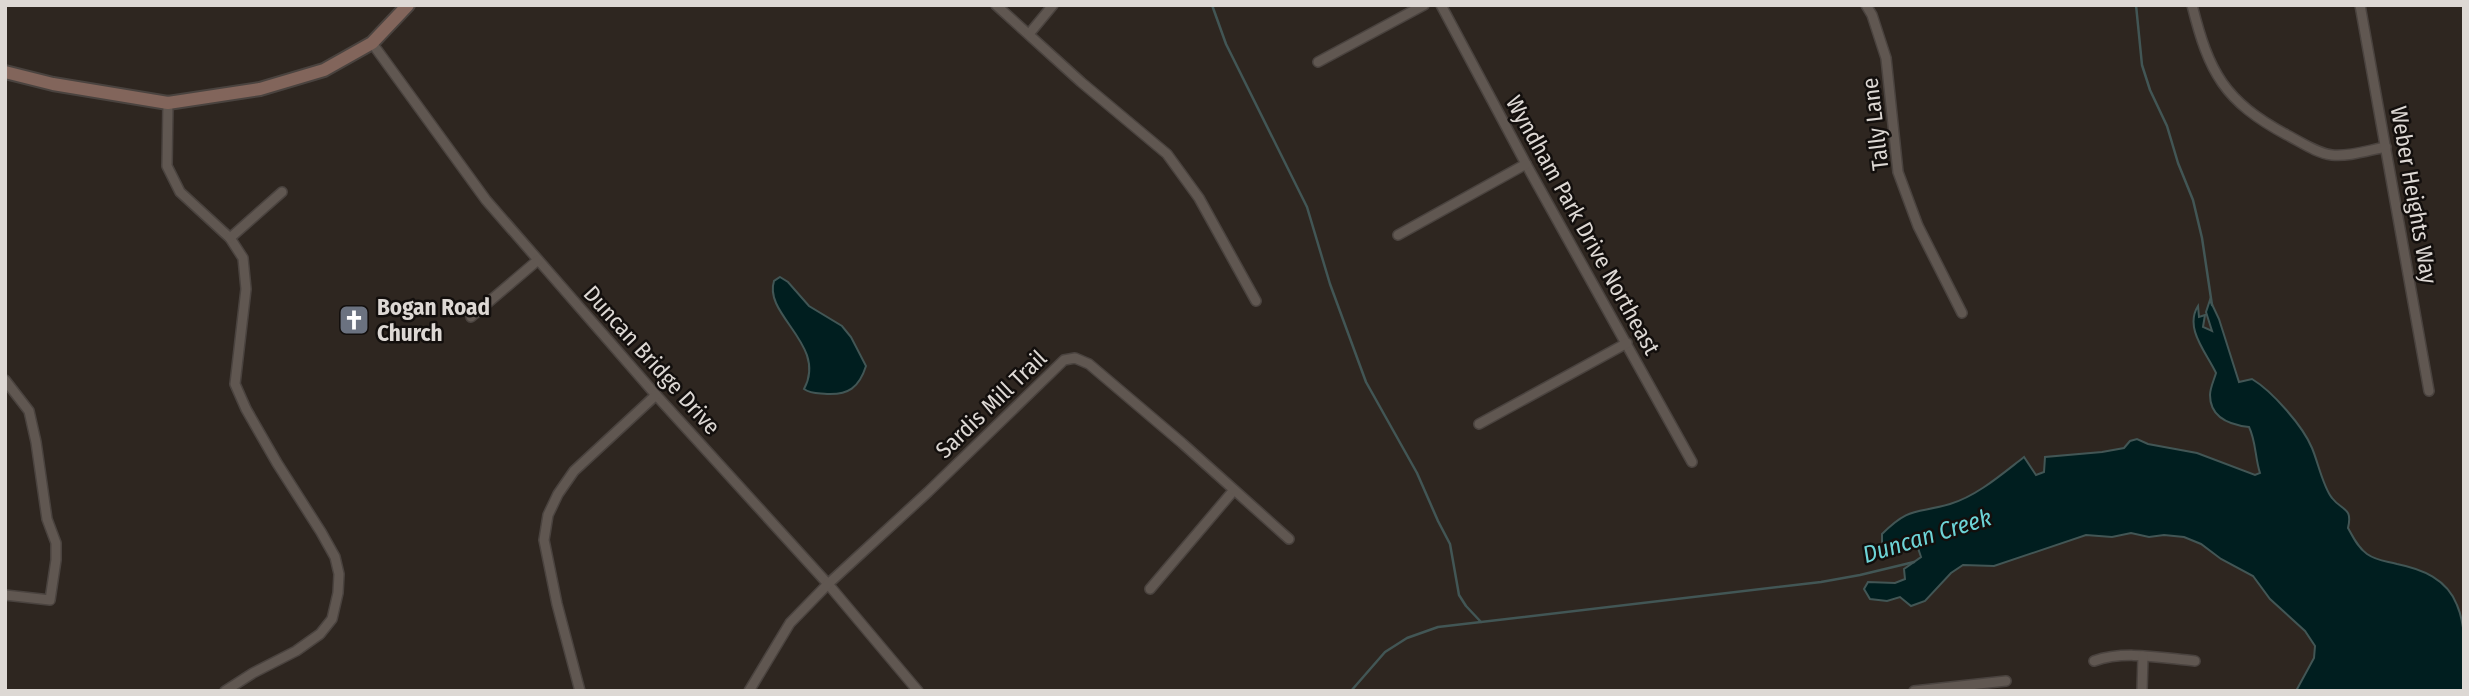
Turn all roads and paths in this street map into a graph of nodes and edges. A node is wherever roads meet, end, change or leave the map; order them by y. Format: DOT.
graph roads {
  1 [pos="408,5"];
  2 [pos="996,5"];
  3 [pos="1053,5"];
  4 [pos="1424,5"];
  5 [pos="1441,5"];
  6 [pos="1866,5"];
  7 [pos="2192,5"];
  8 [pos="2360,5"];
  9 [pos="1029,34"];
  10 [pos="372,43"];
  11 [pos="1318,62"];
  12 [pos="5,72"];
  13 [pos="168,103"];
  14 [pos="2386,147"];
  15 [pos="1526,164"];
  16 [pos="282,192"];
  17 [pos="1398,235"];
  18 [pos="230,238"];
  19 [pos="538,260"];
  20 [pos="1256,301"];
  21 [pos="1962,313"];
  22 [pos="471,317"];
  23 [pos="1627,343"];
  24 [pos="5,380"];
  25 [pos="2429,391"];
  26 [pos="656,395"];
  27 [pos="1479,424"];
  28 [pos="1692,462"];
  29 [pos="1234,490"];
  30 [pos="1289,539"];
  31 [pos="828,584"];
  32 [pos="1150,589"];
  33 [pos="5,595"];
  34 [pos="2143,656"];
  35 [pos="2194,660"];
  36 [pos="2094,661"];
  37 [pos="2006,681"];
  38 [pos="225,691"];
  39 [pos="580,691"];
  40 [pos="749,691"];
  41 [pos="918,691"];
  42 [pos="1914,691"];
  43 [pos="2141,691"];
  1 -- 10 [label="street"];
  2 -- 9 [label="street"];
  3 -- 9 [label="street"];
  4 -- 11 [label="street"];
  5 -- 15 [label="street, Wyndham Park Drive Northeast"];
  6 -- 21 [label="street, Tally Lane"];
  7 -- 14 [label="street"];
  8 -- 14 [label="street, Weber Heights Way"];
  9 -- 20 [label="street"];
  10 -- 13 [label="street"];
  10 -- 19 [label="street, Duncan Bridge Drive"];
  12 -- 13 [label="street"];
  13 -- 18 [label="street"];
  14 -- 25 [label="street, Weber Heights Way"];
  15 -- 17 [label="street"];
  15 -- 23 [label="street, Wyndham Park Drive Northeast"];
  16 -- 18 [label="street"];
  18 -- 38 [label="street"];
  19 -- 22 [label="street"];
  19 -- 26 [label="street, Duncan Bridge Drive"];
  23 -- 27 [label="street"];
  23 -- 28 [label="street, Wyndham Park Drive Northeast"];
  24 -- 33 [label="street"];
  26 -- 31 [label="street, Duncan Bridge Drive"];
  26 -- 39 [label="street"];
  29 -- 30 [label="street, Sardis Mill Trail"];
  29 -- 31 [label="street, Sardis Mill Trail"];
  29 -- 32 [label="street"];
  31 -- 40 [label="street, Sardis Mill Trail"];
  31 -- 41 [label="street, Duncan Bridge Drive"];
  34 -- 35 [label="street"];
  34 -- 36 [label="street"];
  34 -- 43 [label="street"];
  37 -- 42 [label="street"];
}
